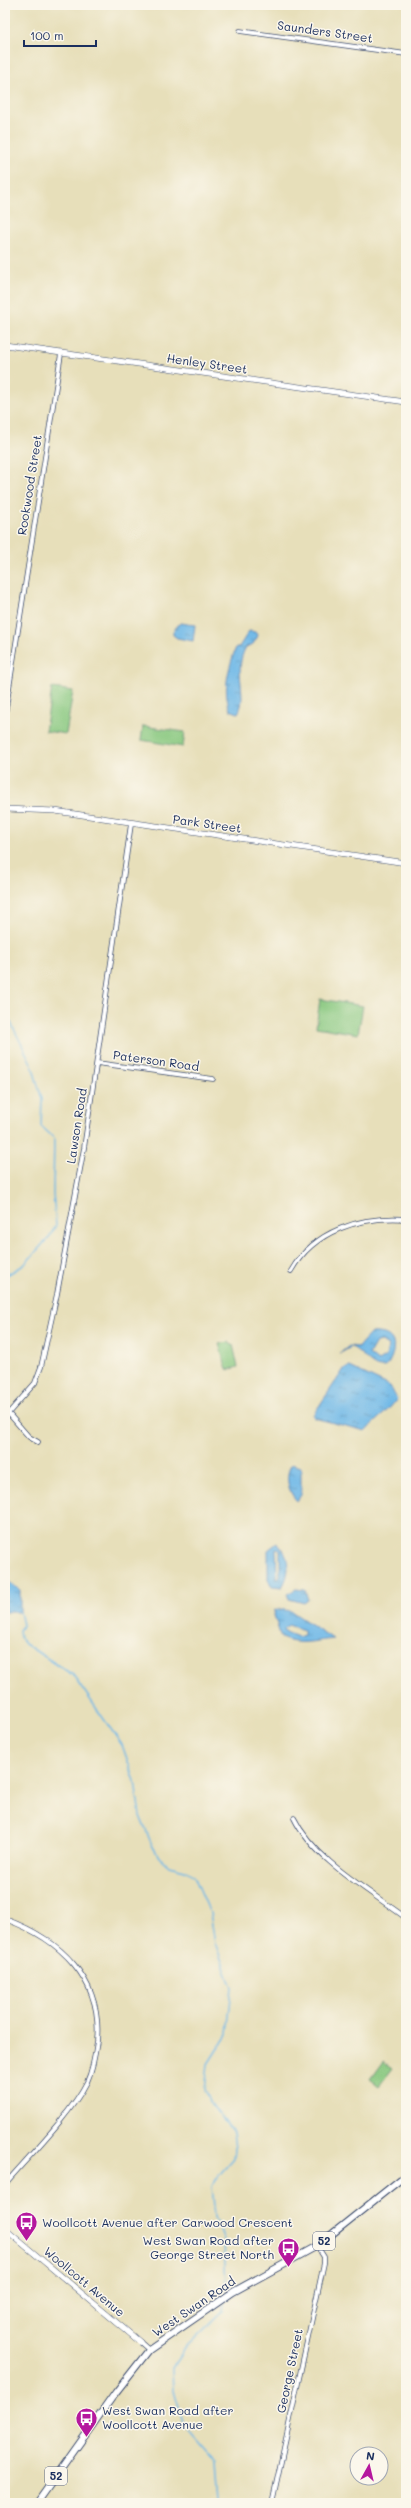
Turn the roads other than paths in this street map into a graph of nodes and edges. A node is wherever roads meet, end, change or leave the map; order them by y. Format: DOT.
graph roads {
  1 [pos="240,31"];
  2 [pos="406,54"];
  3 [pos="5,345"];
  4 [pos="60,354"];
  5 [pos="406,402"];
  6 [pos="5,714"];
  7 [pos="5,809"];
  8 [pos="131,824"];
  9 [pos="406,863"];
  10 [pos="97,1063"];
  11 [pos="213,1079"];
  12 [pos="406,1220"];
  13 [pos="291,1271"];
  14 [pos="7,1415"];
  15 [pos="38,1442"];
  16 [pos="294,1818"];
  17 [pos="406,1918"];
  18 [pos="5,1919"];
  19 [pos="406,2175"];
  20 [pos="5,2184"];
  21 [pos="5,2229"];
  22 [pos="317,2246"];
  23 [pos="140,2342"];
  24 [pos="149,2350"];
  25 [pos="37,2503"];
  26 [pos="272,2503"];
  1 -- 2 [label="street, Saunders Street"];
  3 -- 4 [label="street, Henley Street"];
  4 -- 5 [label="street, Henley Street"];
  4 -- 6 [label="street, Rookwood Street"];
  7 -- 8 [label="street, Park Street"];
  8 -- 9 [label="street, Park Street"];
  8 -- 10 [label="street, Lawson Road"];
  10 -- 11 [label="street, Paterson Road"];
  10 -- 14 [label="street, Lawson Road"];
  12 -- 13 [label="street"];
  14 -- 15 [label="street"];
  16 -- 17 [label="street"];
  18 -- 20 [label="street"];
  19 -- 22 [label="main road, West Swan Road / 52"];
  21 -- 23 [label="street, Woollcott Avenue"];
  22 -- 24 [label="main road, West Swan Road / 52"];
  22 -- 26 [label="street, George Street"];
  23 -- 24 [label="street, Woollcott Avenue"];
  24 -- 25 [label="main road, West Swan Road / 52"];
}
